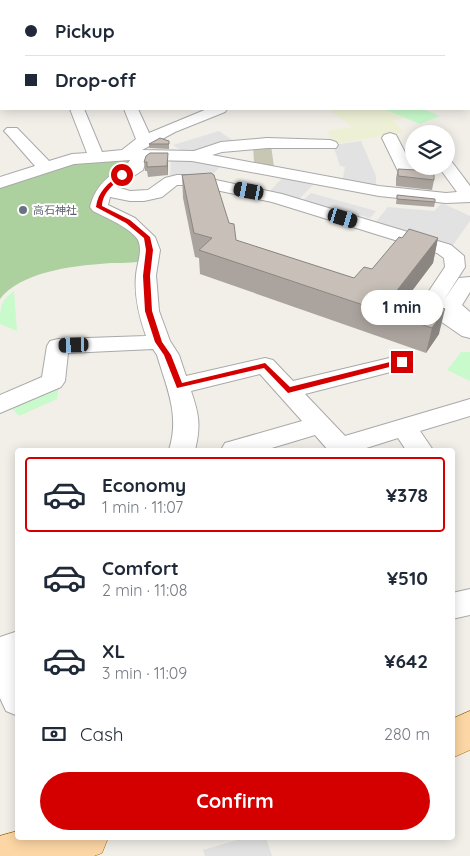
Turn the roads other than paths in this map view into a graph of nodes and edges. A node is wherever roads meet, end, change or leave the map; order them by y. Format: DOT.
graph roads {
  1 [pos="77,110"];
  2 [pos="131,110"];
  3 [pos="218,110"];
  4 [pos="13,131"];
  5 [pos="395,141"];
  6 [pos="330,145"];
  7 [pos="145,148"];
  8 [pos="96,156"];
  9 [pos="192,156"];
  10 [pos="405,167"];
  11 [pos="46,168"];
  12 [pos="452,175"];
  13 [pos="0,183"];
  14 [pos="106,189"];
  15 [pos="470,202"];
  16 [pos="469,280"];
  17 [pos="470,321"];
  18 [pos="470,331"];
  19 [pos="159,342"];
  20 [pos="402,362"];
  21 [pos="179,386"];
  22 [pos="288,390"];
  23 [pos="0,405"];
  24 [pos="470,407"];
  25 [pos="319,424"];
  26 [pos="404,428"];
  27 [pos="183,448"];
  28 [pos="241,448"];
  29 [pos="340,448"];
  30 [pos="344,448"];
  31 [pos="419,448"];
  32 [pos="470,602"];
  33 [pos="455,605"];
  34 [pos="15,646"];
  35 [pos="0,652"];
  36 [pos="0,662"];
  37 [pos="15,694"];
  38 [pos="470,730"];
  39 [pos="455,738"];
  40 [pos="72,840"];
  41 [pos="2,856"];
  1 -- 8 [label="street"];
  2 -- 7 [label="street"];
  3 -- 7 [label="street"];
  4 -- 11 [label="street"];
  5 -- 10 [label="street"];
  6 -- 9 [label="street"];
  7 -- 8 [label="street"];
  7 -- 9 [label="street"];
  7 -- 14 [label="street"];
  8 -- 11 [label="street"];
  9 -- 15 [label="street"];
  11 -- 13 [label="street"];
  12 -- 15 [label="street"];
  14 -- 18 [label="street"];
  14 -- 19 [label="street"];
  16 -- 17 [label="street"];
  19 -- 21 [label="street"];
  19 -- 23 [label="street"];
  20 -- 22 [label="street"];
  21 -- 22 [label="street"];
  21 -- 27 [label="street"];
  22 -- 25 [label="street"];
  24 -- 26 [label="street"];
  25 -- 28 [label="street"];
  25 -- 29 [label="street"];
  26 -- 30 [label="street"];
  26 -- 31 [label="street"];
  32 -- 33 [label="street"];
  34 -- 35 [label="street"];
  36 -- 37 [label="street"];
  38 -- 39 [label="main road"];
  40 -- 41 [label="main road"];
}
